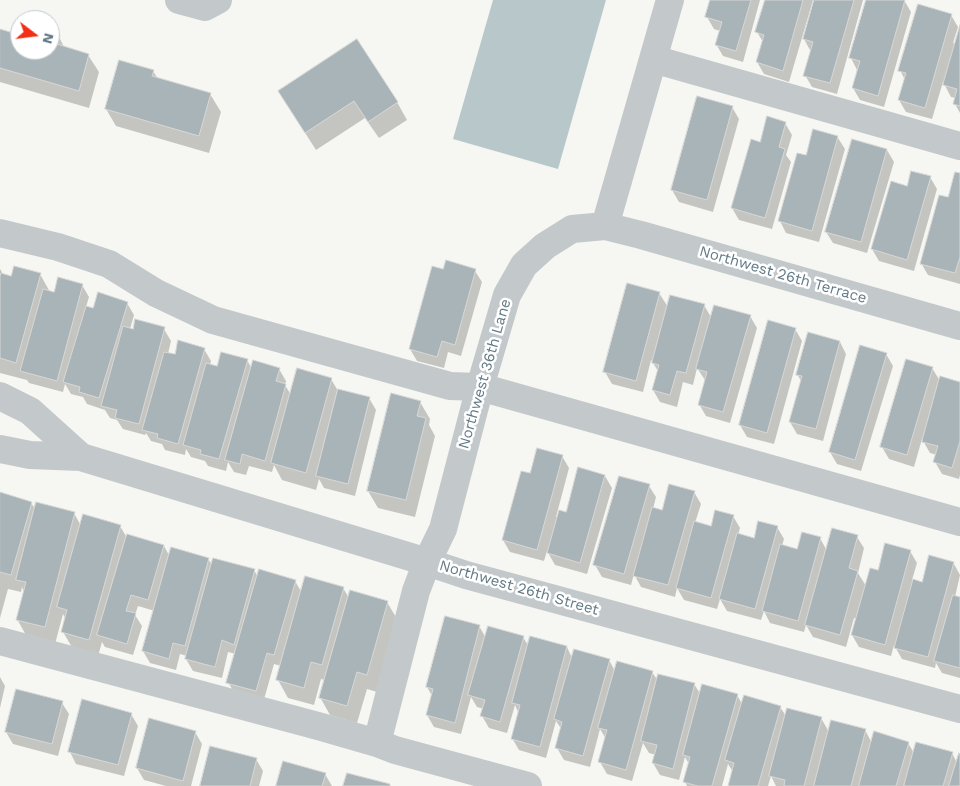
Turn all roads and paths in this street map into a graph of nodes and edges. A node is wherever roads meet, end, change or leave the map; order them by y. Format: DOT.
graph roads {
  1 [pos="179,0"];
  2 [pos="218,0"];
  3 [pos="670,0"];
  4 [pos="653,59"];
  5 [pos="960,146"];
  6 [pos="605,226"];
  7 [pos="0,233"];
  8 [pos="960,326"];
  9 [pos="480,387"];
  10 [pos="0,396"];
  11 [pos="0,448"];
  12 [pos="81,457"];
  13 [pos="960,522"];
  14 [pos="428,562"];
  15 [pos="0,642"];
  16 [pos="960,709"];
  17 [pos="377,743"];
  18 [pos="528,786"];
  1 -- 2 [label="street"];
  3 -- 4 [label="street"];
  4 -- 5 [label="street"];
  4 -- 6 [label="street"];
  6 -- 8 [label="street, Northwest 26th Terrace"];
  6 -- 9 [label="street, Northwest 36th Lane"];
  7 -- 9 [label="street"];
  9 -- 13 [label="street"];
  9 -- 14 [label="street, Northwest 36th Lane"];
  10 -- 12 [label="street, Northwest 26th Street"];
  11 -- 12 [label="street, Northwest 26th Street"];
  12 -- 14 [label="street, Northwest 26th Street"];
  14 -- 16 [label="street, Northwest 26th Street"];
  14 -- 17 [label="street, Northwest 36th Lane"];
  15 -- 17 [label="street"];
  17 -- 18 [label="street"];
}
